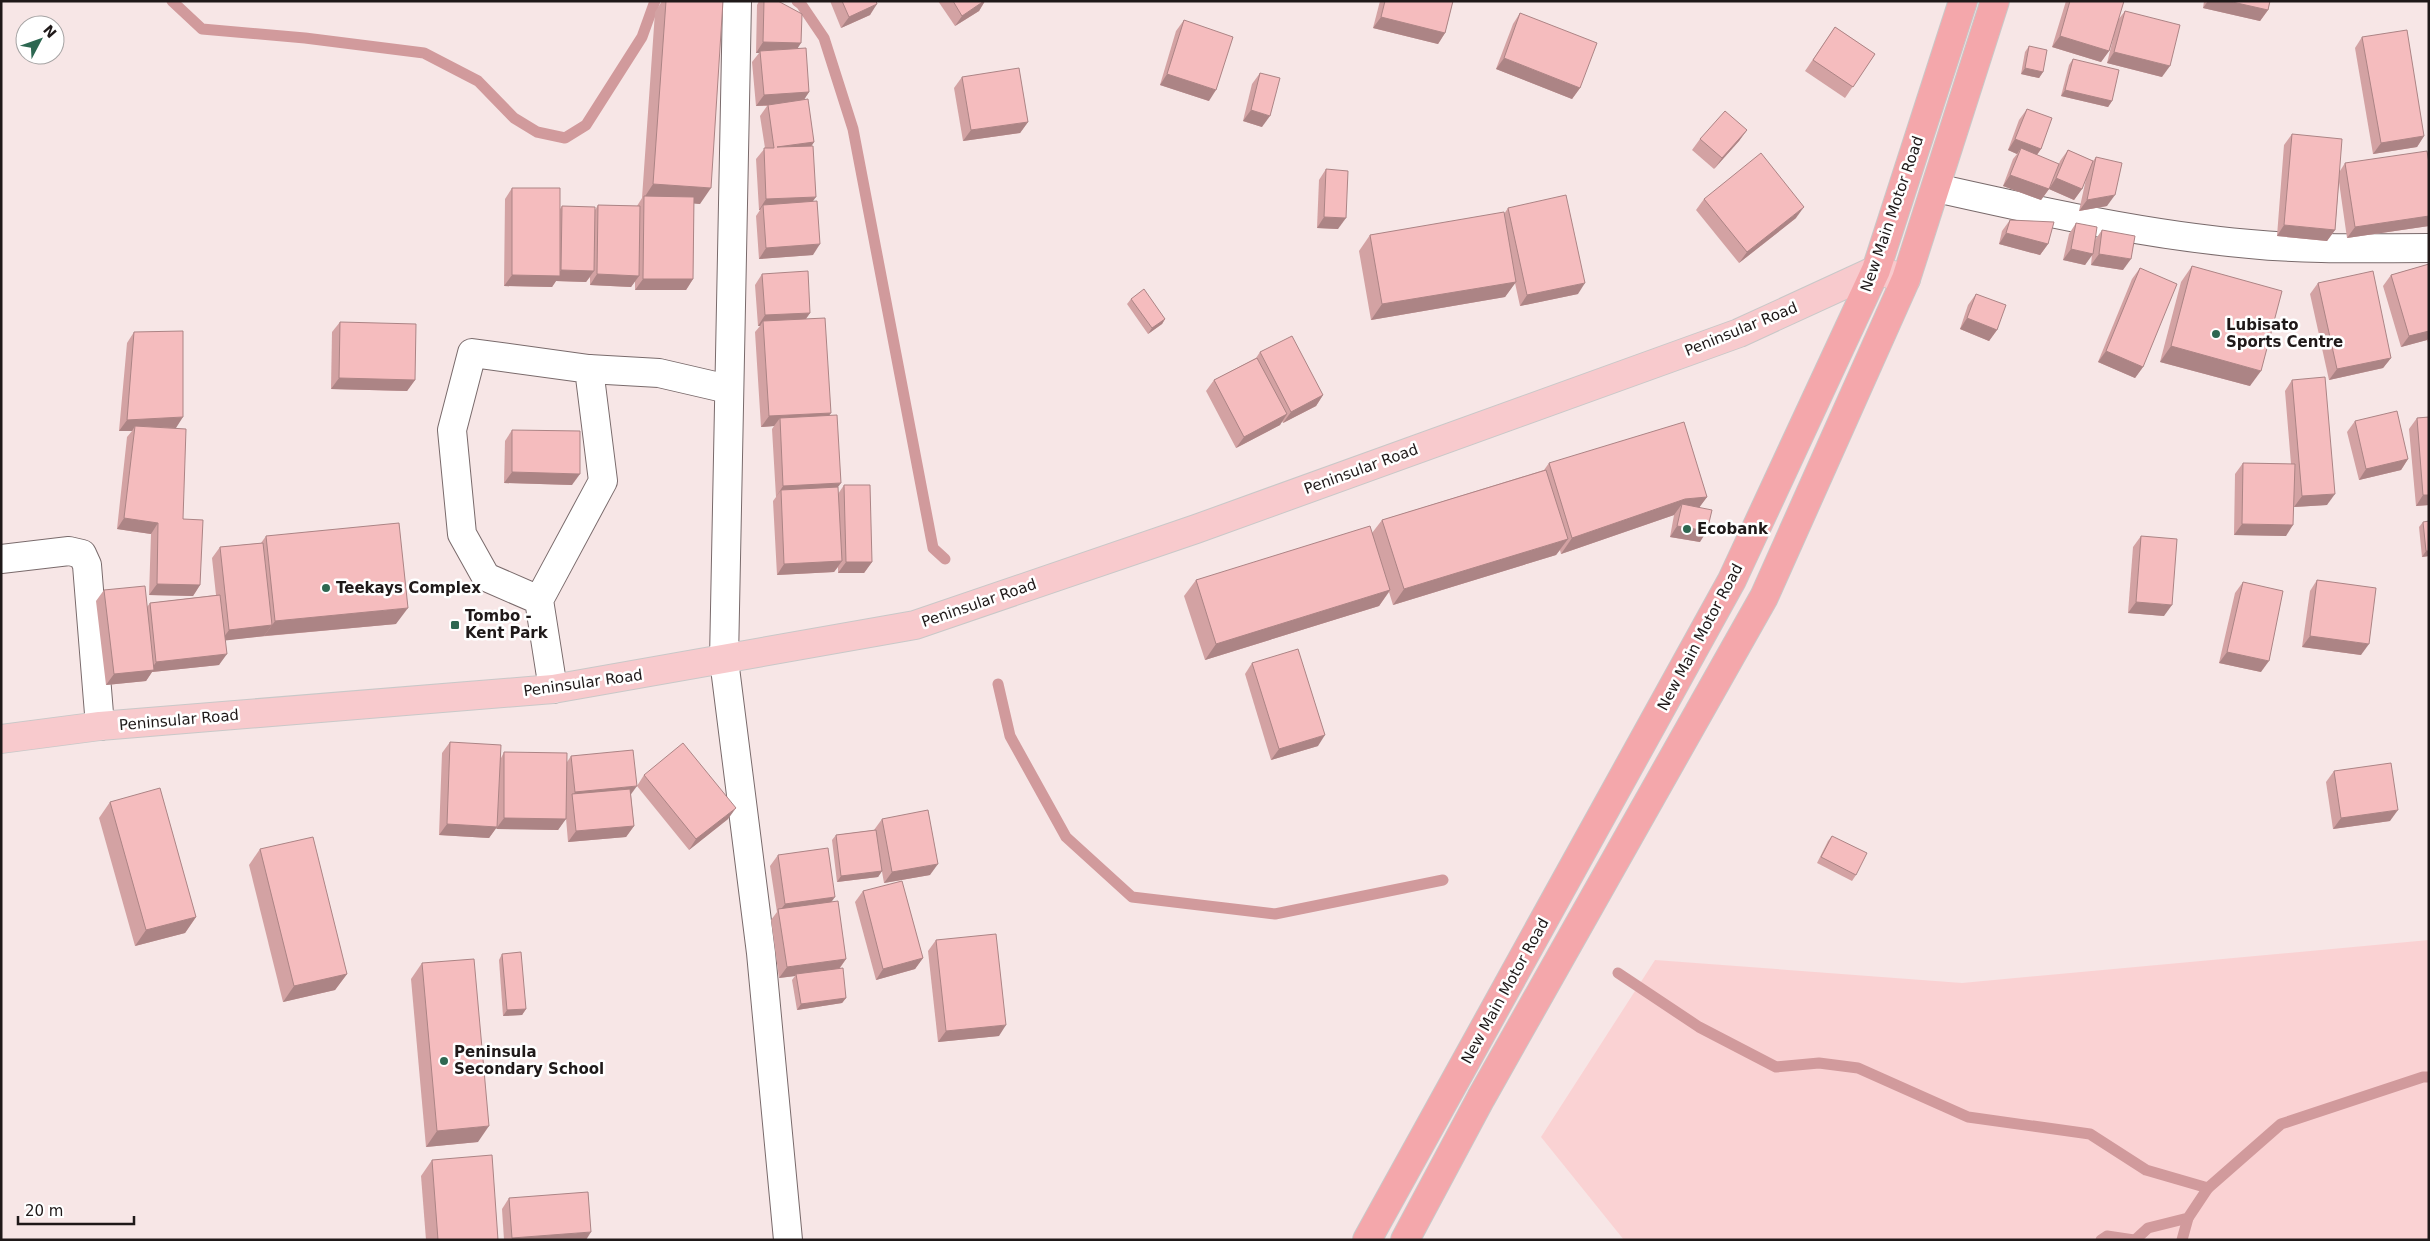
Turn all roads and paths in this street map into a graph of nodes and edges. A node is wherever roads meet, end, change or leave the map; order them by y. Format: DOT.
graph roads {
  1 [pos="1963,1"];
  2 [pos="1995,1"];
  3 [pos="737,3"];
  4 [pos="1936,188"];
  5 [pos="2429,248"];
  6 [pos="1876,270"];
  7 [pos="1906,279"];
  8 [pos="589,369"];
  9 [pos="728,389"];
  10 [pos="1,559"];
  11 [pos="539,600"];
  12 [pos="724,660"];
  13 [pos="553,690"];
  14 [pos="100,726"];
  15 [pos="2,735"];
  16 [pos="788,1240"];
  17 [pos="1368,1240"];
  18 [pos="1405,1240"];
  1 -- 6 [label="highway, New Main Motor Road"];
  2 -- 4 [label="highway, New Main Motor Road"];
  3 -- 9 [label="street"];
  4 -- 5 [label="street"];
  4 -- 7 [label="highway, New Main Motor Road"];
  6 -- 7 [label="main road"];
  6 -- 12 [label="main road, Peninsular Road"];
  6 -- 17 [label="highway, New Main Motor Road"];
  7 -- 18 [label="highway, New Main Motor Road"];
  8 -- 9 [label="street"];
  8 -- 11 [label="street"];
  8 -- 11 [label="street"];
  9 -- 12 [label="street"];
  10 -- 14 [label="street"];
  11 -- 13 [label="street"];
  12 -- 13 [label="main road, Peninsular Road"];
  12 -- 16 [label="street"];
  13 -- 14 [label="main road, Peninsular Road"];
  14 -- 15 [label="main road, Peninsular Road"];
}
